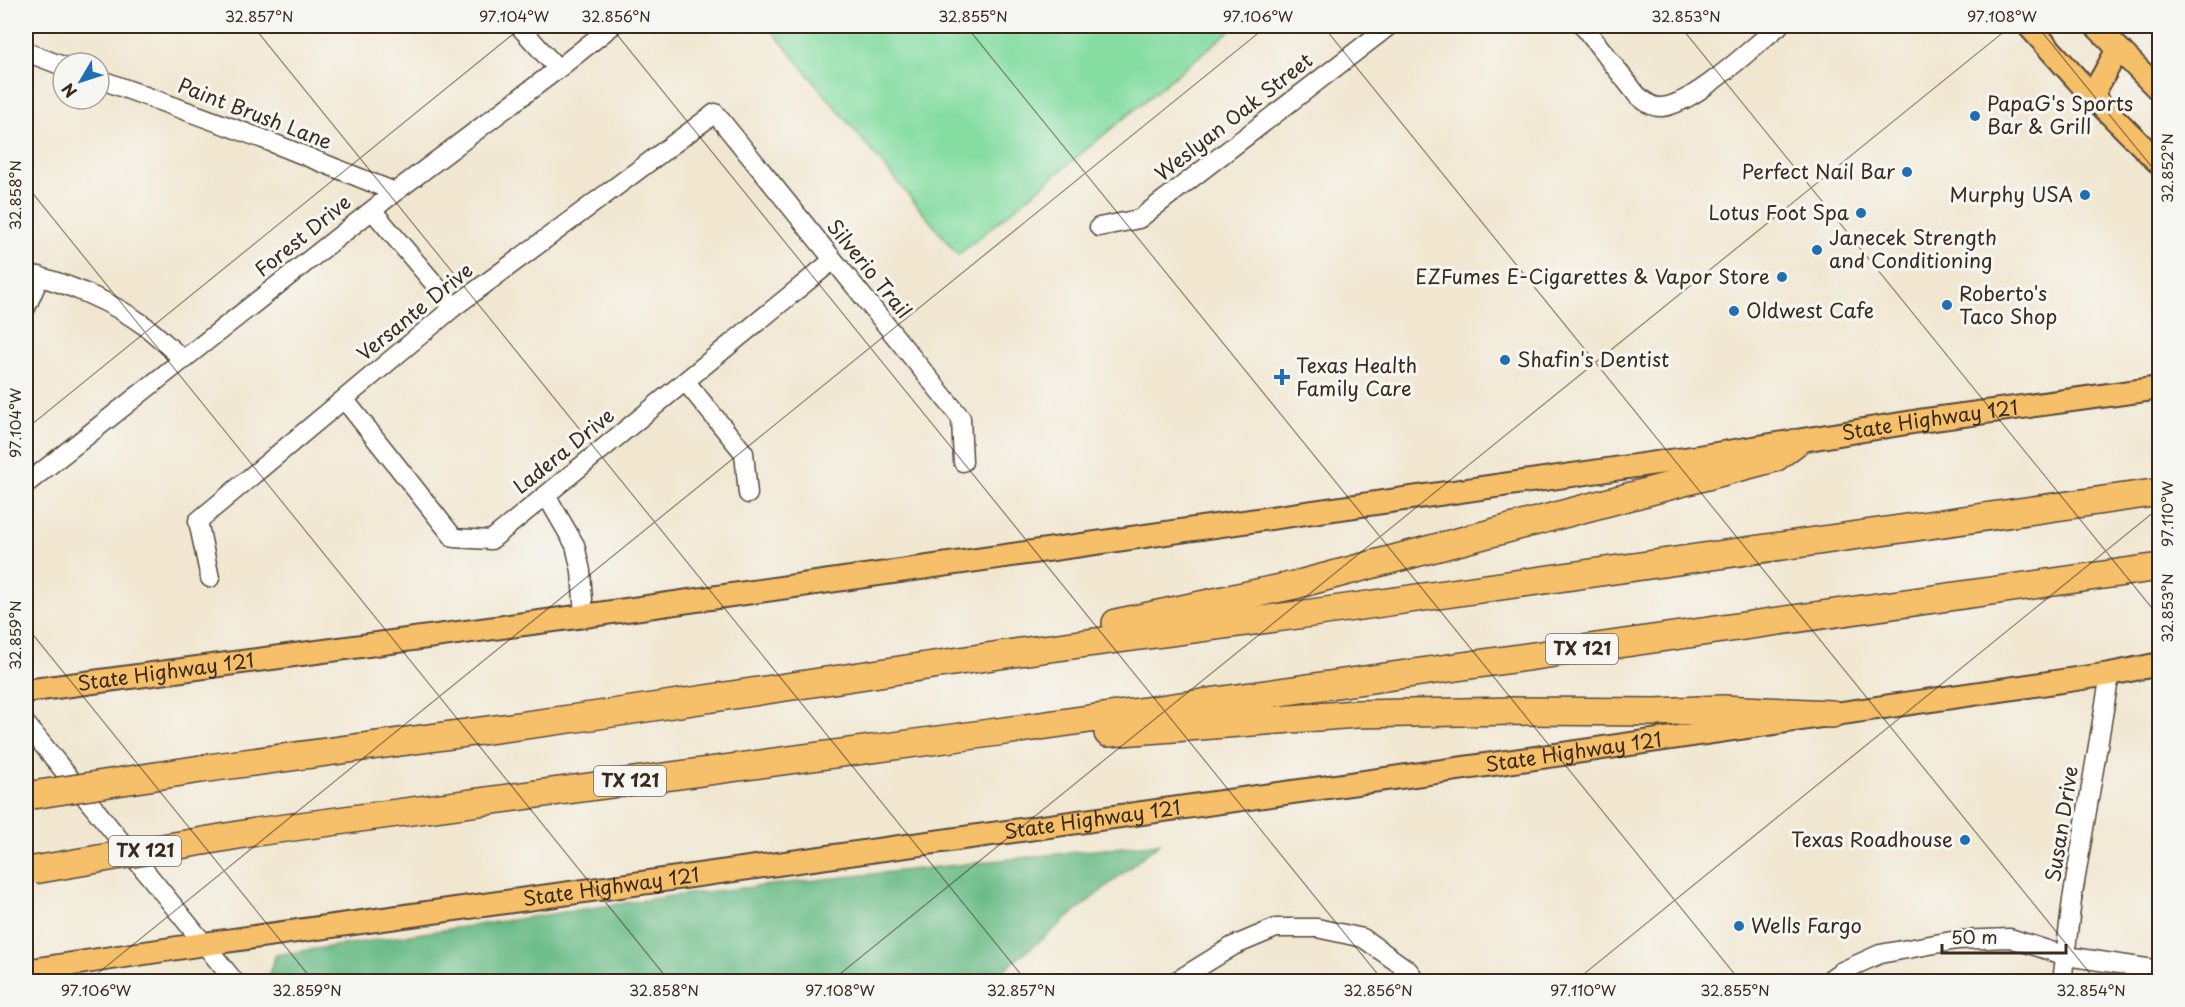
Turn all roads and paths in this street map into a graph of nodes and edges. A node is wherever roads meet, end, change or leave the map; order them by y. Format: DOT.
graph roads {
  1 [pos="519,26"];
  2 [pos="612,26"];
  3 [pos="1389,26"];
  4 [pos="1582,26"];
  5 [pos="1779,26"];
  6 [pos="2029,26"];
  7 [pos="2096,26"];
  8 [pos="2118,49"];
  9 [pos="26,52"];
  10 [pos="51,61"];
  11 [pos="558,69"];
  12 [pos="111,83"];
  13 [pos="2160,91"];
  14 [pos="2092,96"];
  15 [pos="715,113"];
  16 [pos="2160,164"];
  17 [pos="394,192"];
  18 [pos="372,210"];
  19 [pos="1099,227"];
  20 [pos="832,261"];
  21 [pos="33,274"];
  22 [pos="454,307"];
  23 [pos="26,308"];
  24 [pos="183,360"];
  25 [pos="685,381"];
  26 [pos="2160,388"];
  27 [pos="344,399"];
  28 [pos="1795,443"];
  29 [pos="963,462"];
  30 [pos="26,484"];
  31 [pos="2160,492"];
  32 [pos="748,494"];
  33 [pos="546,495"];
  34 [pos="2160,567"];
  35 [pos="210,578"];
  36 [pos="584,616"];
  37 [pos="1020,652"];
  38 [pos="2160,664"];
  39 [pos="2110,674"];
  40 [pos="26,691"];
  41 [pos="1832,714"];
  42 [pos="26,724"];
  43 [pos="1005,731"];
  44 [pos="26,796"];
  45 [pos="30,871"];
  46 [pos="204,944"];
  47 [pos="2066,956"];
  48 [pos="2160,970"];
  49 [pos="26,972"];
  50 [pos="235,981"];
  51 [pos="1175,981"];
  52 [pos="1417,981"];
  53 [pos="1826,981"];
  54 [pos="2062,981"];
  1 -- 11 [label="street"];
  2 -- 11 [label="street, Forest Drive"];
  3 -- 19 [label="street, Weslyan Oak Street"];
  4 -- 5 [label="street"];
  6 -- 14 [label="main road"];
  7 -- 8 [label="main road"];
  8 -- 13 [label="main road"];
  8 -- 14 [label="main road"];
  9 -- 10 [label="street"];
  11 -- 17 [label="street, Forest Drive"];
  12 -- 17 [label="street, Paint Brush Lane"];
  14 -- 16 [label="main road"];
  15 -- 20 [label="street, Silverio Trail"];
  15 -- 22 [label="street, Versante Drive"];
  17 -- 18 [label="street, Forest Drive"];
  18 -- 22 [label="street"];
  18 -- 24 [label="street, Forest Drive"];
  20 -- 25 [label="street, Ladera Drive"];
  20 -- 29 [label="street, Silverio Trail"];
  21 -- 23 [label="street"];
  21 -- 24 [label="street"];
  22 -- 27 [label="street, Versante Drive"];
  24 -- 30 [label="street, Forest Drive"];
  25 -- 32 [label="street"];
  25 -- 33 [label="street, Ladera Drive"];
  26 -- 28 [label="main road, State Highway 121"];
  27 -- 33 [label="street, Ladera Drive"];
  27 -- 35 [label="street, Versante Drive"];
  28 -- 36 [label="main road, State Highway 121"];
  28 -- 37 [label="highway"];
  31 -- 37 [label="highway"];
  33 -- 36 [label="street"];
  34 -- 43 [label="highway, TX 121"];
  36 -- 40 [label="main road, State Highway 121"];
  37 -- 44 [label="highway, bridge"];
  38 -- 39 [label="main road, State Highway 121"];
  39 -- 41 [label="main road, State Highway 121"];
  39 -- 47 [label="street, Susan Drive"];
  41 -- 43 [label="highway"];
  41 -- 46 [label="main road, State Highway 121"];
  42 -- 46 [label="street"];
  43 -- 45 [label="highway, TX 121, bridge"];
  46 -- 49 [label="main road, State Highway 121"];
  46 -- 50 [label="street"];
  47 -- 48 [label="street"];
  47 -- 53 [label="street"];
  47 -- 54 [label="street, Susan Drive"];
  51 -- 52 [label="street"];
}
